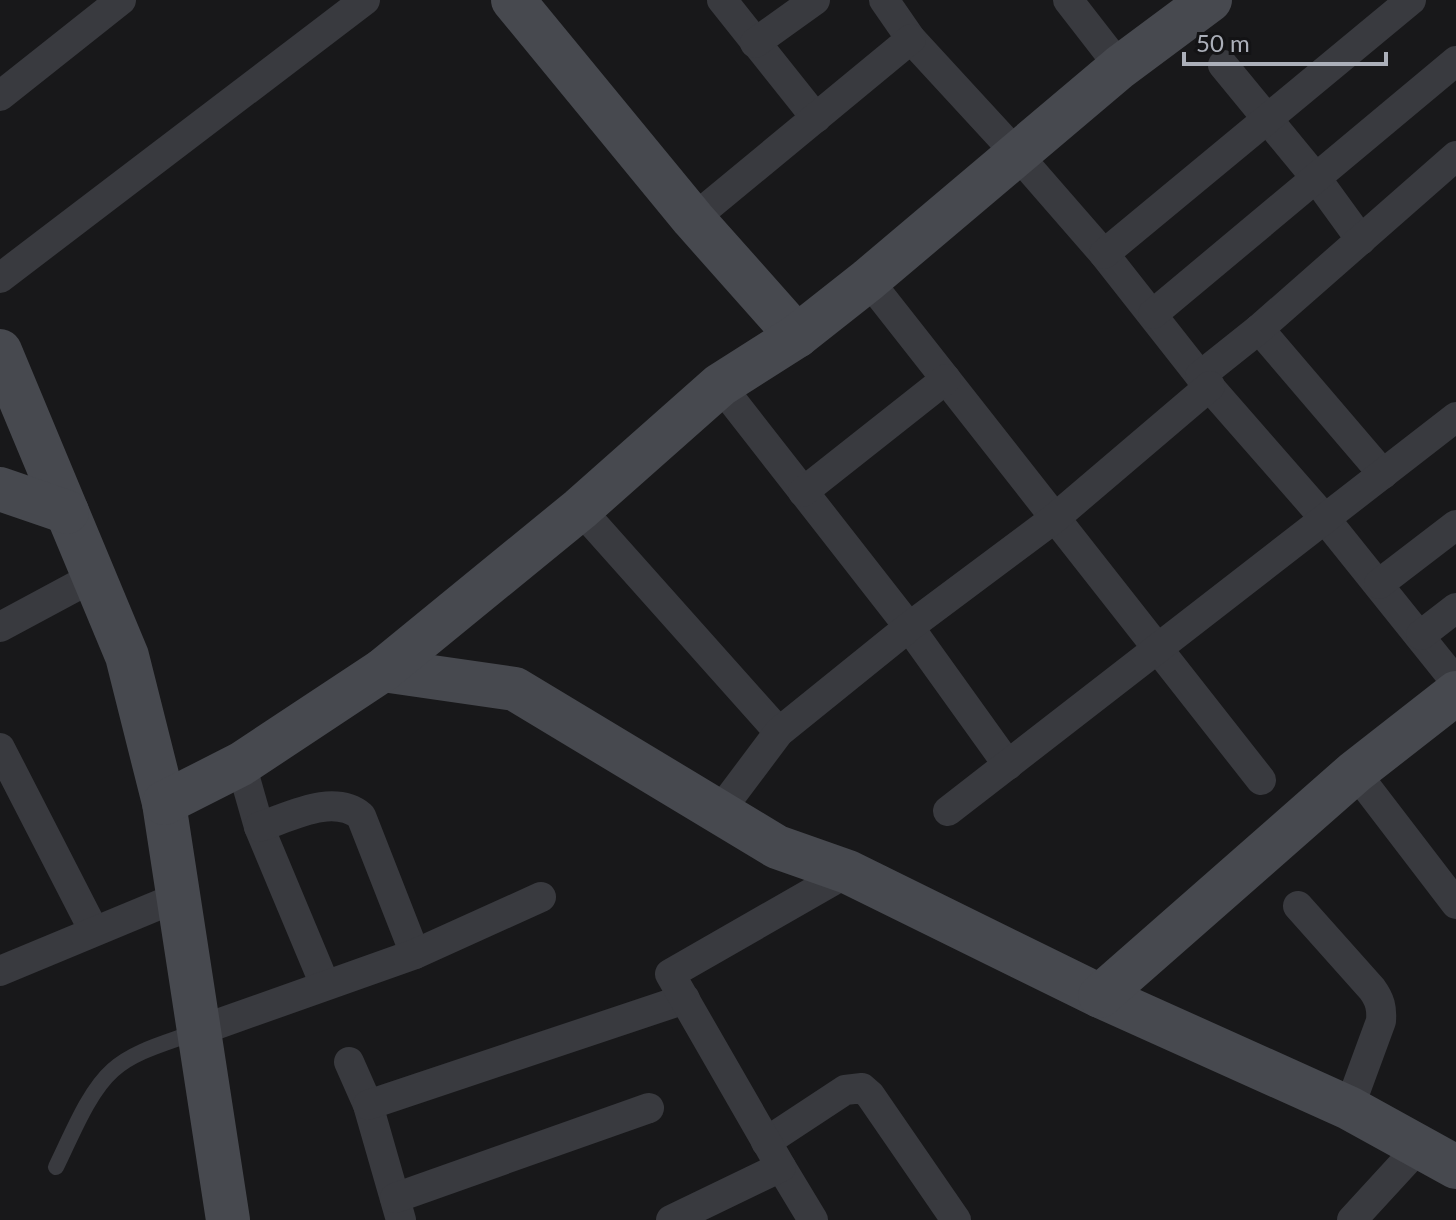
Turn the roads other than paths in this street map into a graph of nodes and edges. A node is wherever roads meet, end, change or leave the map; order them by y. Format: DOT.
graph roads {
  1 [pos="121,0"];
  2 [pos="365,0"];
  3 [pos="722,0"];
  4 [pos="815,0"];
  5 [pos="884,0"];
  6 [pos="1068,0"];
  7 [pos="1210,0"];
  8 [pos="1411,0"];
  9 [pos="520,2"];
  10 [pos="911,39"];
  11 [pos="755,43"];
  12 [pos="1456,61"];
  13 [pos="1223,65"];
  14 [pos="1120,67"];
  15 [pos="0,96"];
  16 [pos="816,118"];
  17 [pos="1267,119"];
  18 [pos="1016,153"];
  19 [pos="1456,156"];
  20 [pos="1316,178"];
  21 [pos="693,219"];
  22 [pos="1361,240"];
  23 [pos="1104,254"];
  24 [pos="0,278"];
  25 [pos="868,280"];
  26 [pos="1153,314"];
  27 [pos="1259,329"];
  28 [pos="797,336"];
  29 [pos="3,370"];
  30 [pos="946,379"];
  31 [pos="1205,381"];
  32 [pos="720,385"];
  33 [pos="1456,417"];
  34 [pos="1383,474"];
  35 [pos="0,489"];
  36 [pos="803,492"];
  37 [pos="580,509"];
  38 [pos="67,512"];
  39 [pos="1055,518"];
  40 [pos="1326,520"];
  41 [pos="1456,525"];
  42 [pos="95,576"];
  43 [pos="1379,584"];
  44 [pos="1456,608"];
  45 [pos="0,627"];
  46 [pos="909,627"];
  47 [pos="1421,635"];
  48 [pos="1159,650"];
  49 [pos="383,670"];
  50 [pos="1456,682"];
  51 [pos="1456,693"];
  52 [pos="779,732"];
  53 [pos="0,748"];
  54 [pos="241,764"];
  55 [pos="1008,765"];
  56 [pos="1355,772"];
  57 [pos="1261,780"];
  58 [pos="164,803"];
  59 [pos="948,811"];
  60 [pos="719,812"];
  61 [pos="259,827"];
  62 [pos="1446,870"];
  63 [pos="848,872"];
  64 [pos="178,897"];
  65 [pos="541,897"];
  66 [pos="1456,904"];
  67 [pos="1298,906"];
  68 [pos="94,931"];
  69 [pos="415,954"];
  70 [pos="0,971"];
  71 [pos="325,985"];
  72 [pos="1100,996"];
  73 [pos="685,999"];
  74 [pos="198,1031"];
  75 [pos="349,1062"];
  76 [pos="368,1105"];
  77 [pos="649,1108"];
  78 [pos="1349,1108"];
  79 [pos="774,1154"];
  80 [pos="1438,1157"];
  81 [pos="56,1167"];
  82 [pos="398,1209"];
  83 [pos="228,1220"];
  84 [pos="673,1220"];
  85 [pos="813,1220"];
  86 [pos="956,1220"];
  87 [pos="1352,1220"];
  1 -- 15 [label="street"];
  2 -- 24 [label="street"];
  3 -- 11 [label="street"];
  4 -- 11 [label="street"];
  5 -- 10 [label="street"];
  6 -- 14 [label="street"];
  7 -- 14 [label="street"];
  8 -- 17 [label="street"];
  9 -- 21 [label="street"];
  10 -- 16 [label="street"];
  10 -- 18 [label="street"];
  11 -- 16 [label="street"];
  12 -- 20 [label="street"];
  13 -- 17 [label="street"];
  14 -- 18 [label="street"];
  16 -- 21 [label="street"];
  17 -- 20 [label="street"];
  17 -- 23 [label="street"];
  18 -- 23 [label="street"];
  18 -- 25 [label="street"];
  19 -- 22 [label="street"];
  20 -- 22 [label="street"];
  20 -- 26 [label="street"];
  21 -- 28 [label="street"];
  22 -- 27 [label="street"];
  23 -- 26 [label="street"];
  25 -- 28 [label="street"];
  25 -- 30 [label="street"];
  26 -- 31 [label="street"];
  27 -- 31 [label="street"];
  27 -- 34 [label="street"];
  28 -- 32 [label="street"];
  29 -- 38 [label="street"];
  30 -- 36 [label="street"];
  30 -- 39 [label="street"];
  31 -- 39 [label="street"];
  31 -- 40 [label="street"];
  32 -- 36 [label="street"];
  32 -- 37 [label="street"];
  33 -- 34 [label="street"];
  34 -- 40 [label="street"];
  35 -- 38 [label="street"];
  36 -- 46 [label="street"];
  37 -- 49 [label="street"];
  37 -- 52 [label="street"];
  38 -- 42 [label="street"];
  39 -- 46 [label="street"];
  39 -- 48 [label="street"];
  40 -- 43 [label="street"];
  40 -- 48 [label="street"];
  41 -- 43 [label="street"];
  42 -- 45 [label="street"];
  42 -- 58 [label="street"];
  43 -- 47 [label="street"];
  44 -- 47 [label="street"];
  46 -- 52 [label="street"];
  46 -- 55 [label="street"];
  47 -- 50 [label="street"];
  48 -- 55 [label="street"];
  48 -- 57 [label="street"];
  49 -- 54 [label="street"];
  49 -- 60 [label="street"];
  51 -- 56 [label="street"];
  52 -- 60 [label="street"];
  53 -- 68 [label="street"];
  54 -- 58 [label="street"];
  54 -- 61 [label="street"];
  55 -- 59 [label="street"];
  56 -- 62 [label="street"];
  56 -- 72 [label="street"];
  58 -- 64 [label="street"];
  60 -- 63 [label="street"];
  61 -- 69 [label="street"];
  61 -- 71 [label="street"];
  62 -- 66 [label="street"];
  63 -- 72 [label="street"];
  63 -- 73 [label="street"];
  64 -- 68 [label="street"];
  64 -- 74 [label="street"];
  65 -- 69 [label="street"];
  67 -- 78 [label="street"];
  68 -- 70 [label="street"];
  69 -- 71 [label="street"];
  71 -- 74 [label="street"];
  72 -- 78 [label="street"];
  73 -- 76 [label="street"];
  73 -- 79 [label="street"];
  74 -- 81 [label="lane"];
  74 -- 83 [label="street"];
  75 -- 76 [label="street"];
  76 -- 82 [label="street"];
  77 -- 82 [label="street"];
  78 -- 80 [label="street"];
  79 -- 84 [label="street"];
  79 -- 85 [label="street"];
  79 -- 86 [label="street"];
  80 -- 87 [label="street"];
}
